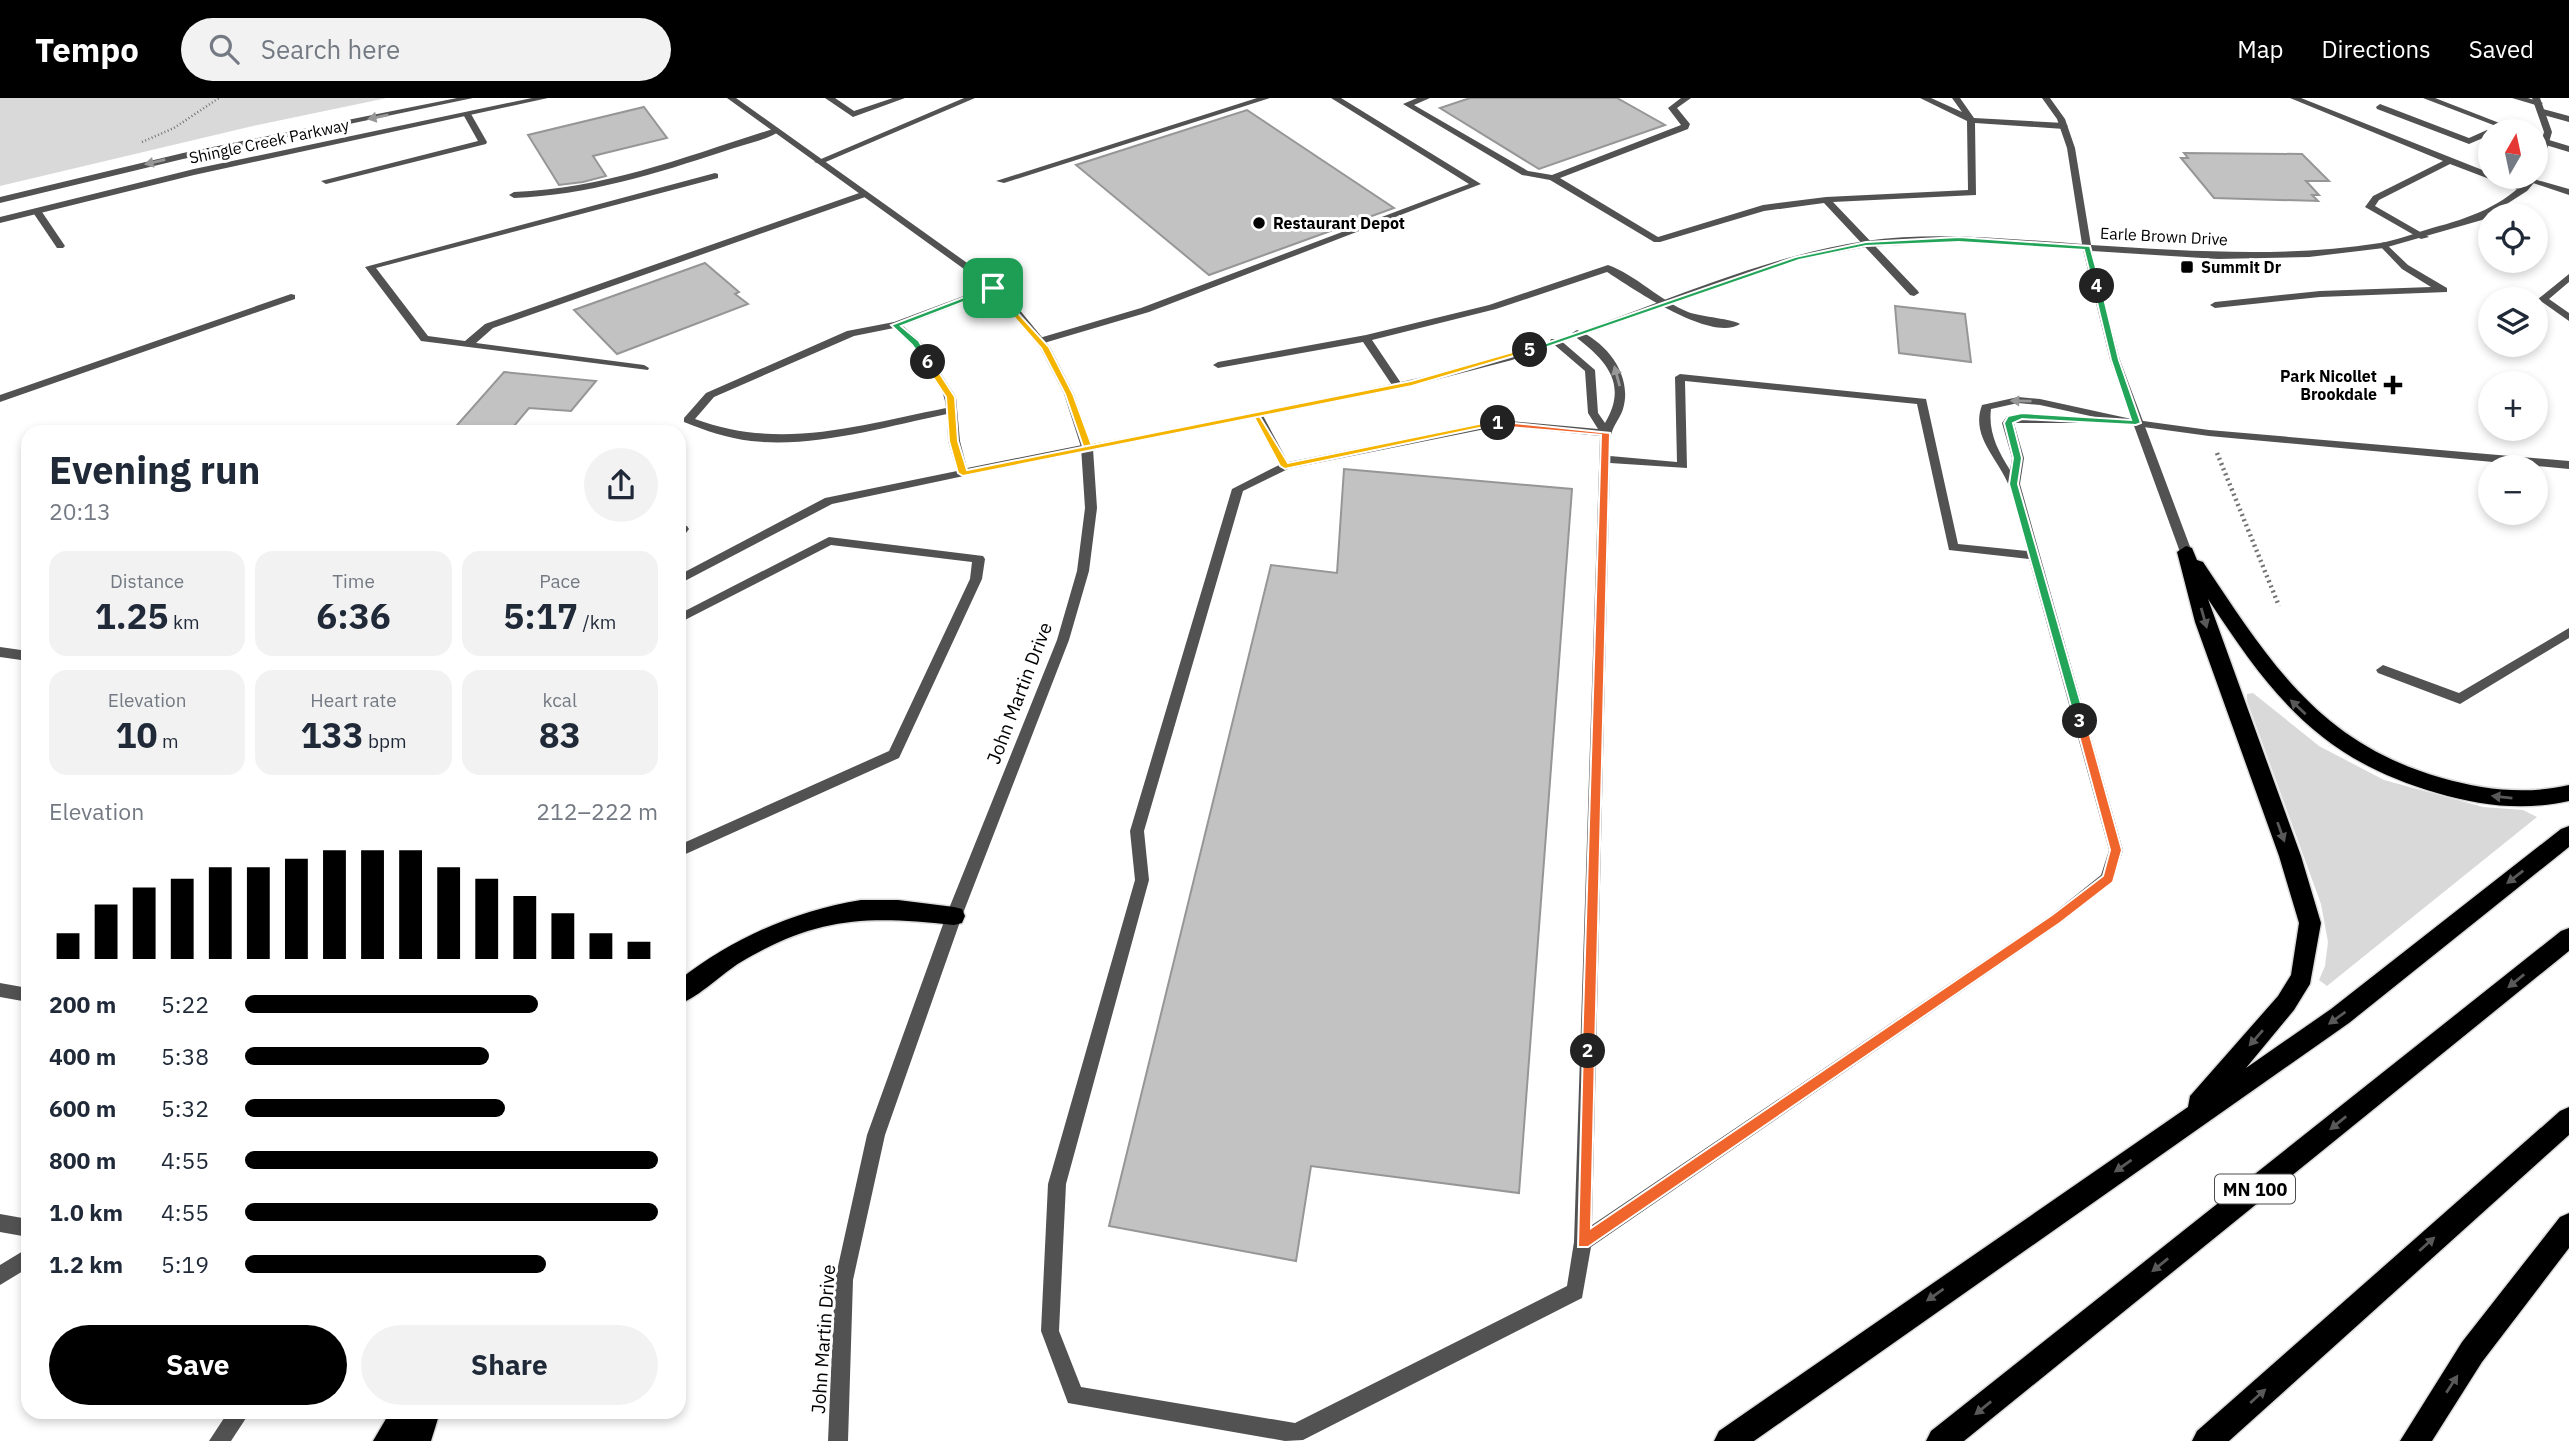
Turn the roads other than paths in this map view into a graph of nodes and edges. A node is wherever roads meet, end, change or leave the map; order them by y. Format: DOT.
graph roads {
  1 [pos="469,98"];
  2 [pos="544,98"];
  3 [pos="731,98"];
  4 [pos="829,98"];
  5 [pos="901,98"];
  6 [pos="946,98"];
  7 [pos="971,98"];
  8 [pos="1266,98"];
  9 [pos="1335,98"];
  10 [pos="1426,98"];
  11 [pos="1687,98"];
  12 [pos="1924,98"];
  13 [pos="1956,98"];
  14 [pos="2046,98"];
  15 [pos="2294,98"];
  16 [pos="2427,98"];
  17 [pos="2516,98"];
  18 [pos="2539,104"];
  19 [pos="957,105"];
  20 [pos="2380,107"];
  21 [pos="468,116"];
  22 [pos="2483,119"];
  23 [pos="2569,119"];
  24 [pos="1971,120"];
  25 [pos="2064,126"];
  26 [pos="776,131"];
  27 [pos="2478,137"];
  28 [pos="2548,143"];
  29 [pos="2569,149"];
  30 [pos="2450,161"];
  31 [pos="818,162"];
  32 [pos="2478,171"];
  33 [pos="715,176"];
  34 [pos="1553,178"];
  35 [pos="326,181"];
  36 [pos="1001,181"];
  37 [pos="2548,183"];
  38 [pos="2522,189"];
  39 [pos="2569,192"];
  40 [pos="865,194"];
  41 [pos="514,195"];
  42 [pos="0,200"];
  43 [pos="1826,200"];
  44 [pos="37,211"];
  45 [pos="0,220"];
  46 [pos="2424,237"];
  47 [pos="1866,244"];
  48 [pos="2384,245"];
  49 [pos="60,246"];
  50 [pos="2087,248"];
  51 [pos="2569,278"];
  52 [pos="993,288"];
  53 [pos="1914,293"];
  54 [pos="291,296"];
  55 [pos="1664,304"];
  56 [pos="2215,305"];
  57 [pos="2569,318"];
  58 [pos="1735,324"];
  59 [pos="896,325"];
  60 [pos="1577,333"];
  61 [pos="1366,338"];
  62 [pos="1040,341"];
  63 [pos="1555,341"];
  64 [pos="468,344"];
  65 [pos="1218,365"];
  66 [pos="644,368"];
  67 [pos="1398,386"];
  68 [pos="0,399"];
  69 [pos="952,410"];
  70 [pos="1257,414"];
  71 [pos="2136,423"];
  72 [pos="1606,433"];
  73 [pos="1087,447"];
  74 [pos="1604,459"];
  75 [pos="1285,466"];
  76 [pos="2569,466"];
  77 [pos="963,473"];
  78 [pos="2014,484"];
  79 [pos="2186,552"];
  80 [pos="2034,556"];
  81 [pos="686,576"];
  82 [pos="686,615"];
  83 [pos="2569,632"];
  84 [pos="0,652"];
  85 [pos="21,655"];
  86 [pos="2383,670"];
  87 [pos="2569,793"];
  88 [pos="2569,835"];
  89 [pos="686,848"];
  90 [pos="954,916"];
  91 [pos="2569,938"];
  92 [pos="686,989"];
  93 [pos="0,990"];
  94 [pos="21,994"];
  95 [pos="2569,1119"];
  96 [pos="2179,1128"];
  97 [pos="0,1223"];
  98 [pos="2569,1226"];
  99 [pos="21,1227"];
  100 [pos="1583,1242"];
  101 [pos="21,1262"];
  102 [pos="0,1276"];
  103 [pos="235,1419"];
  104 [pos="402,1419"];
  105 [pos="424,1419"];
  106 [pos="219,1441"];
  107 [pos="388,1441"];
  108 [pos="416,1441"];
  109 [pos="838,1441"];
  110 [pos="1729,1441"];
  111 [pos="1941,1441"];
  112 [pos="2207,1441"];
  113 [pos="2415,1441"];
  1 -- 42 [label="street, Shingle Creek Parkway, one-way"];
  2 -- 21 [label="street, Shingle Creek Parkway"];
  3 -- 26 [label="street, John Martin Drive"];
  4 -- 5 [label="street"];
  6 -- 19 [label="street"];
  7 -- 19 [label="street"];
  8 -- 36 [label="street"];
  9 -- 62 [label="street"];
  10 -- 34 [label="street"];
  11 -- 34 [label="street"];
  12 -- 24 [label="street"];
  13 -- 24 [label="street"];
  14 -- 25 [label="street"];
  15 -- 30 [label="street"];
  16 -- 22 [label="street"];
  17 -- 18 [label="street"];
  18 -- 23 [label="street"];
  19 -- 31 [label="street"];
  20 -- 27 [label="street"];
  21 -- 35 [label="street"];
  21 -- 44 [label="street, Shingle Creek Parkway"];
  24 -- 25 [label="street"];
  24 -- 43 [label="street"];
  25 -- 50 [label="street"];
  26 -- 31 [label="street, John Martin Drive"];
  26 -- 41 [label="street"];
  28 -- 29 [label="street"];
  30 -- 32 [label="street"];
  30 -- 46 [label="street"];
  31 -- 40 [label="street, John Martin Drive"];
  33 -- 64 [label="street"];
  34 -- 43 [label="street"];
  37 -- 39 [label="street"];
  38 -- 46 [label="street, Earle Brown Drive"];
  40 -- 52 [label="street, John Martin Drive"];
  40 -- 64 [label="street"];
  43 -- 47 [label="street"];
  44 -- 45 [label="street, Shingle Creek Parkway"];
  44 -- 49 [label="street"];
  46 -- 48 [label="street, Earle Brown Drive"];
  47 -- 50 [label="street, Earle Brown Drive"];
  47 -- 53 [label="street"];
  47 -- 55 [label="street, Earle Brown Drive"];
  48 -- 50 [label="street, Earle Brown Drive"];
  48 -- 56 [label="street"];
  50 -- 71 [label="street"];
  51 -- 57 [label="street"];
  52 -- 59 [label="street"];
  52 -- 62 [label="street, John Martin Drive"];
  54 -- 68 [label="street"];
  55 -- 58 [label="street"];
  55 -- 60 [label="street, Earle Brown Drive"];
  55 -- 61 [label="street"];
  59 -- 69 [label="street"];
  59 -- 69 [label="street"];
  60 -- 63 [label="street, Earle Brown Drive"];
  72 -- 60 [label="street, one-way"];
  61 -- 65 [label="street"];
  61 -- 67 [label="street"];
  62 -- 73 [label="street, John Martin Drive"];
  63 -- 67 [label="street, Earle Brown Drive"];
  63 -- 72 [label="street"];
  64 -- 66 [label="street"];
  67 -- 70 [label="street, Earle Brown Drive"];
  69 -- 77 [label="street"];
  70 -- 73 [label="street, Earle Brown Drive"];
  70 -- 75 [label="street"];
  71 -- 76 [label="street"];
  71 -- 78 [label="street"];
  71 -- 78 [label="street, one-way"];
  71 -- 79 [label="street"];
  72 -- 74 [label="street"];
  72 -- 75 [label="street"];
  73 -- 77 [label="street, Earle Brown Drive"];
  73 -- 90 [label="street, John Martin Drive"];
  74 -- 80 [label="street"];
  74 -- 100 [label="street"];
  75 -- 100 [label="street"];
  77 -- 81 [label="street, Earle Brown Drive"];
  78 -- 80 [label="street"];
  87 -- 79 [label="highway, one-way"];
  79 -- 96 [label="highway, one-way"];
  80 -- 100 [label="street"];
  82 -- 89 [label="street"];
  83 -- 86 [label="street"];
  84 -- 85 [label="street"];
  88 -- 96 [label="highway, one-way"];
  90 -- 92 [label="highway"];
  90 -- 109 [label="street, John Martin Drive"];
  91 -- 111 [label="highway, MN 100, one-way"];
  93 -- 94 [label="street"];
  112 -- 95 [label="highway, one-way"];
  96 -- 110 [label="highway, one-way"];
  97 -- 99 [label="street"];
  113 -- 98 [label="highway, one-way"];
  101 -- 102 [label="street"];
  103 -- 106 [label="street"];
  104 -- 107 [label="highway"];
  105 -- 108 [label="highway"];
}
